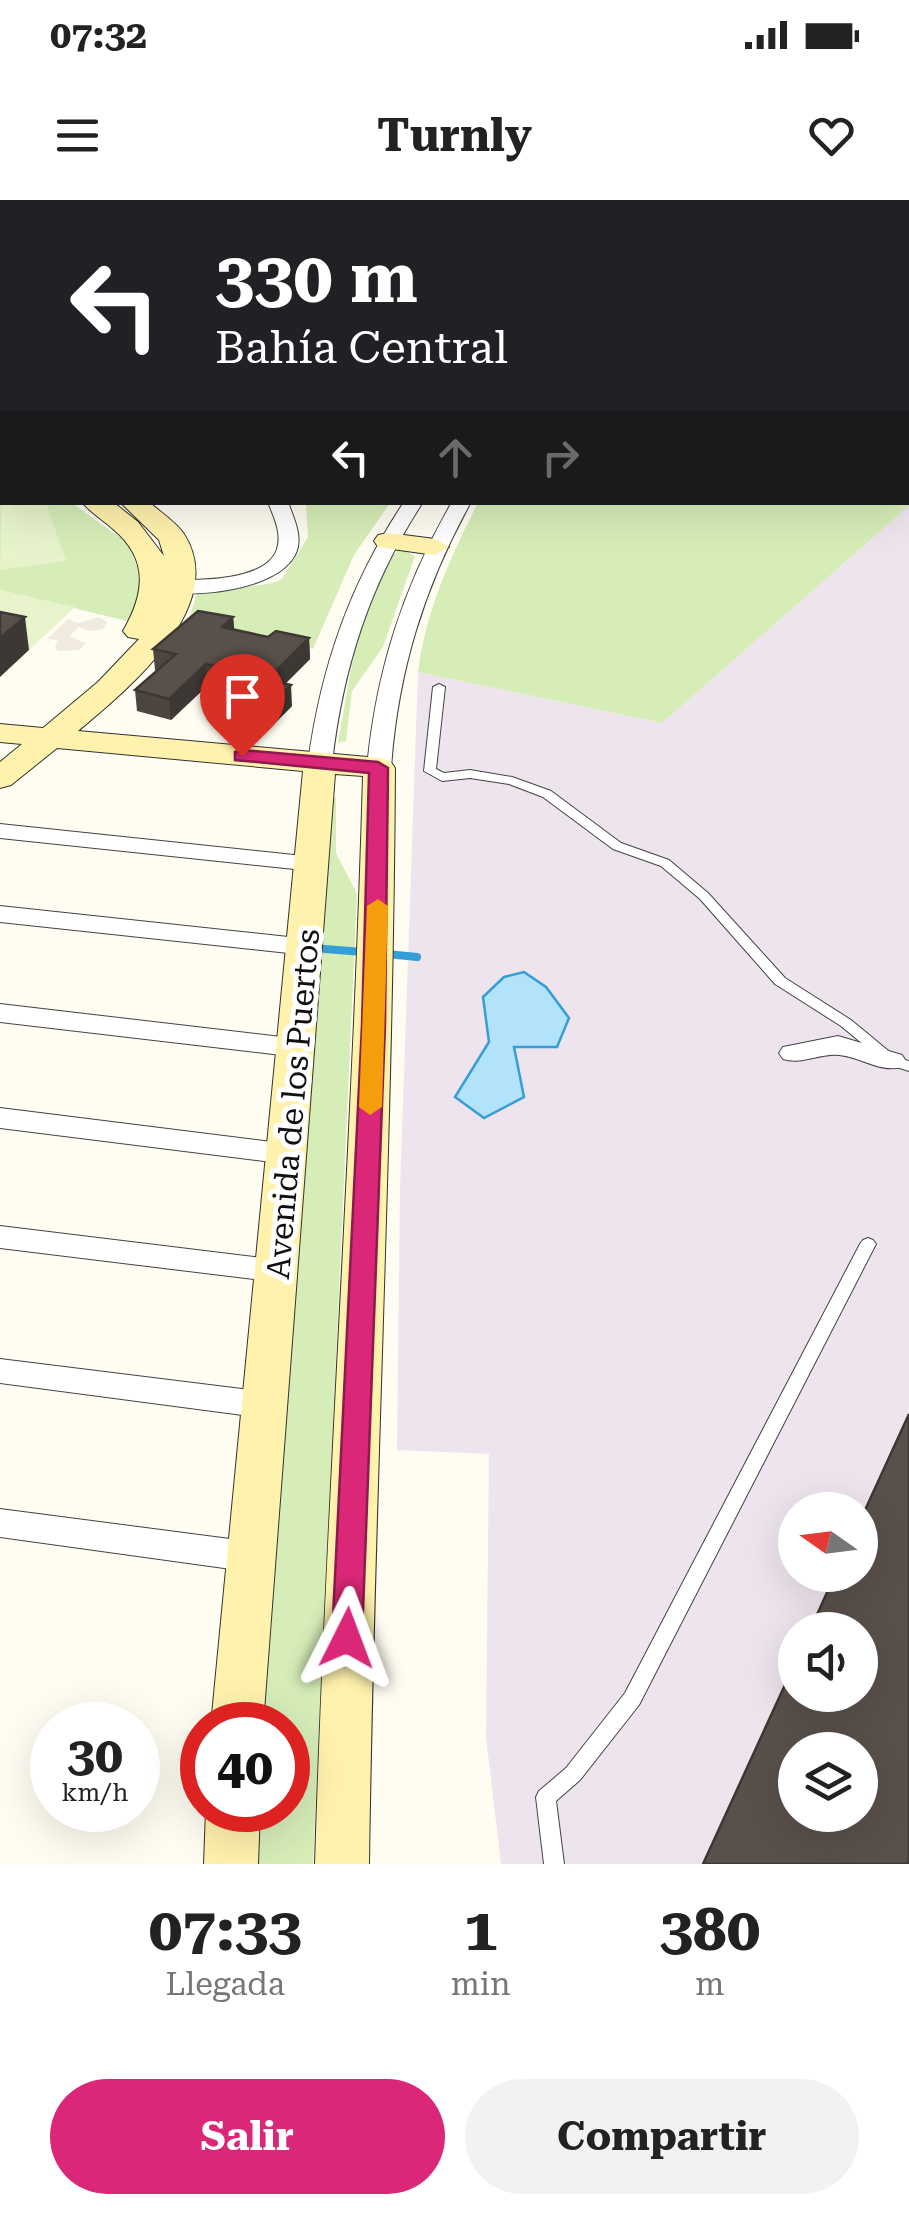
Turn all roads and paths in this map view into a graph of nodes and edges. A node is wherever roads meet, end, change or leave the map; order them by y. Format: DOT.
graph roads {
  1 [pos="100,505"];
  2 [pos="138,505"];
  3 [pos="280,505"];
  4 [pos="412,505"];
  5 [pos="460,505"];
  6 [pos="388,541"];
  7 [pos="436,546"];
  8 [pos="167,588"];
  9 [pos="439,687"];
  10 [pos="12,749"];
  11 [pos="320,775"];
  12 [pos="378,780"];
  13 [pos="0,832"];
  14 [pos="313,864"];
  15 [pos="0,914"];
  16 [pos="306,947"];
  17 [pos="0,1013"];
  18 [pos="298,1048"];
  19 [pos="793,1052"];
  20 [pos="900,1064"];
  21 [pos="0,1118"];
  22 [pos="290,1154"];
  23 [pos="0,1237"];
  24 [pos="868,1244"];
  25 [pos="278,1271"];
  26 [pos="0,1371"];
  27 [pos="266,1406"];
  28 [pos="0,1523"];
  29 [pos="253,1557"];
  30 [pos="239,1702"];
  31 [pos="231,1832"];
  32 [pos="230,1864"];
  33 [pos="342,1864"];
  34 [pos="554,1864"];
  1 -- 8 [label="street"];
  2 -- 8 [label="street"];
  3 -- 8 [label="street"];
  4 -- 6 [label="street, Avenida de los Puertos"];
  5 -- 7 [label="street"];
  6 -- 7 [label="street"];
  6 -- 11 [label="street, Avenida de los Puertos"];
  7 -- 12 [label="street"];
  8 -- 10 [label="street"];
  9 -- 20 [label="lane"];
  10 -- 11 [label="street"];
  11 -- 12 [label="street"];
  11 -- 14 [label="street, Avenida de los Puertos"];
  12 -- 33 [label="street"];
  13 -- 14 [label="street"];
  14 -- 16 [label="street, Avenida de los Puertos"];
  15 -- 16 [label="street"];
  16 -- 18 [label="street, Avenida de los Puertos"];
  17 -- 18 [label="street"];
  18 -- 22 [label="street, Avenida de los Puertos"];
  19 -- 20 [label="street"];
  21 -- 22 [label="street"];
  22 -- 25 [label="street, Avenida de los Puertos"];
  23 -- 25 [label="street"];
  24 -- 34 [label="lane"];
  25 -- 27 [label="street, Avenida de los Puertos"];
  26 -- 27 [label="street"];
  27 -- 29 [label="street, Avenida de los Puertos"];
  28 -- 29 [label="street"];
  29 -- 30 [label="street, Avenida de los Puertos"];
  31 -- 32 [label="street"];
}
